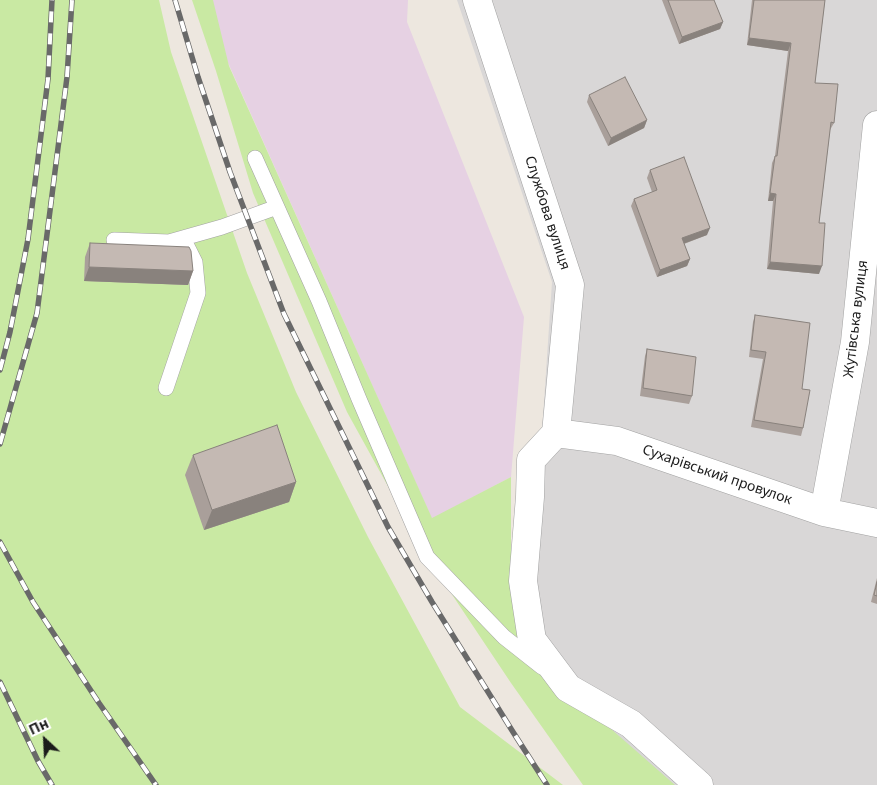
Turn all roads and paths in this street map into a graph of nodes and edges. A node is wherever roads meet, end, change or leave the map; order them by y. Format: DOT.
graph roads {
  1 [pos="477,0"];
  2 [pos="877,125"];
  3 [pos="255,158"];
  4 [pos="277,207"];
  5 [pos="183,238"];
  6 [pos="114,240"];
  7 [pos="866,344"];
  8 [pos="166,388"];
  9 [pos="556,433"];
  10 [pos="824,512"];
  11 [pos="877,523"];
  12 [pos="568,688"];
  13 [pos="699,785"];
  1 -- 9 [label="street, Службова вулиця"];
  2 -- 7 [label="street, Жутівська вулиця"];
  3 -- 4 [label="lane"];
  4 -- 5 [label="lane"];
  4 -- 12 [label="lane"];
  5 -- 6 [label="lane"];
  5 -- 8 [label="lane"];
  7 -- 10 [label="street, Жутівська вулиця"];
  9 -- 10 [label="street, Сухарівський провулок"];
  9 -- 12 [label="street"];
  10 -- 11 [label="street, Сухарівський провулок"];
  12 -- 13 [label="street"];
}
